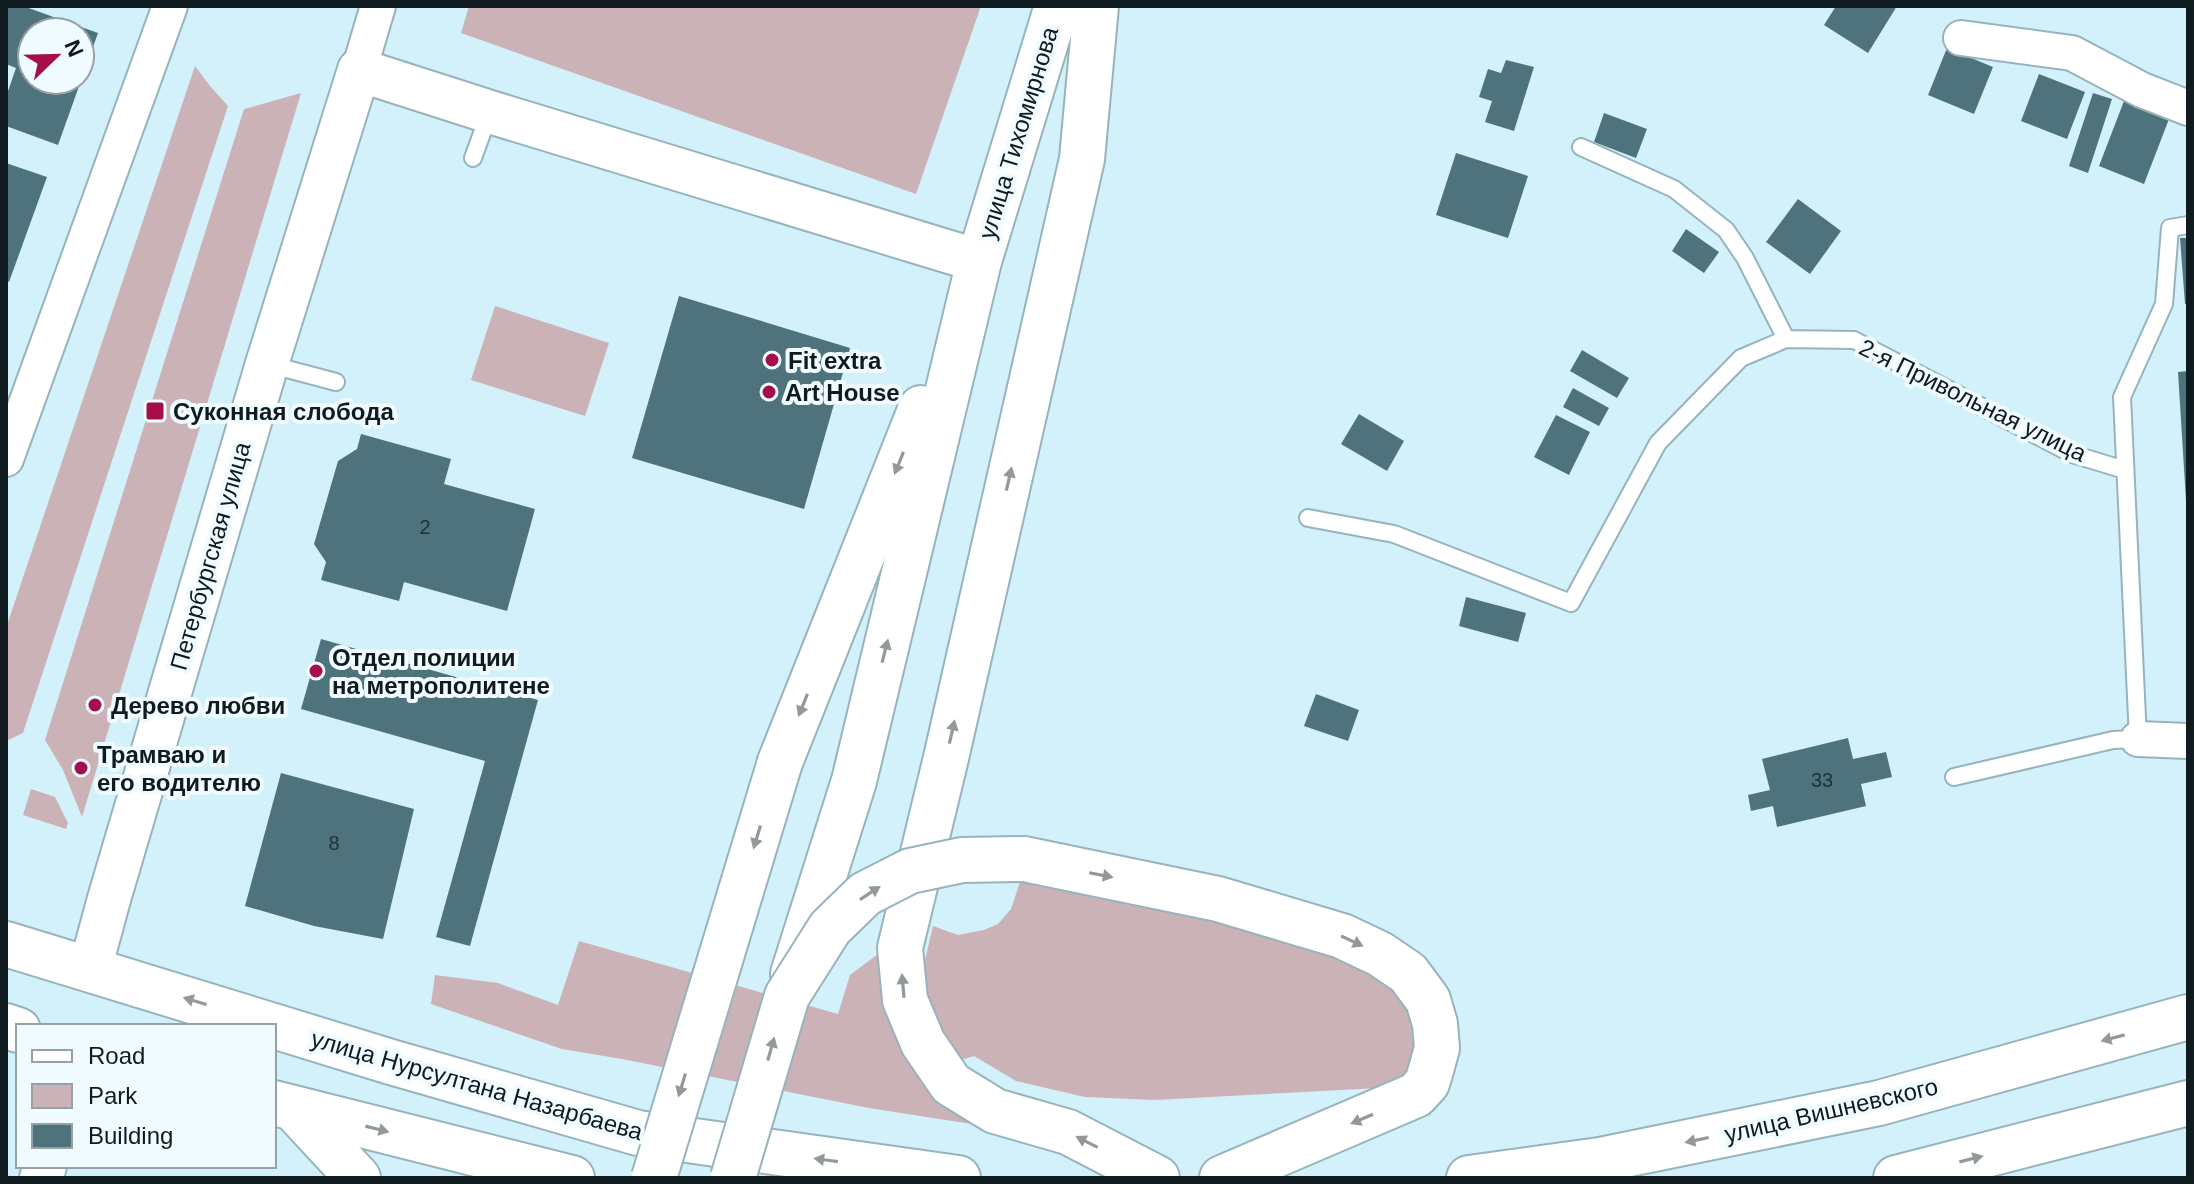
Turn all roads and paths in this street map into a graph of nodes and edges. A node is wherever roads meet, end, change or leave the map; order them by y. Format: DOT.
graph roads {
  1 [pos="170,6"];
  2 [pos="378,6"];
  3 [pos="1057,6"];
  4 [pos="1096,6"];
  5 [pos="1961,38"];
  6 [pos="359,70"];
  7 [pos="2188,108"];
  8 [pos="490,112"];
  9 [pos="1581,147"];
  10 [pos="473,158"];
  11 [pos="2188,225"];
  12 [pos="979,261"];
  13 [pos="1786,339"];
  14 [pos="267,364"];
  15 [pos="336,382"];
  16 [pos="6,459"];
  17 [pos="2125,470"];
  18 [pos="1308,518"];
  19 [pos="2138,739"];
  20 [pos="2188,741"];
  21 [pos="1954,777"];
  22 [pos="6,944"];
  23 [pos="90,969"];
  24 [pos="787,996"];
  25 [pos="2188,1017"];
  26 [pos="268,1024"];
  27 [pos="276,1026"];
  28 [pos="2188,1103"];
  29 [pos="284,1106"];
  30 [pos="469,1163"];
  31 [pos="358,1178"];
  32 [pos="572,1178"];
  33 [pos="654,1178"];
  34 [pos="733,1178"];
  35 [pos="958,1178"];
  36 [pos="1157,1178"];
  37 [pos="1222,1178"];
  38 [pos="1469,1178"];
  39 [pos="1896,1178"];
  1 -- 16 [label="street"];
  2 -- 6 [label="street, Петербургская улица"];
  3 -- 12 [label="main road, улица Тихомирнова"];
  36 -- 4 [label="main road, one-way"];
  5 -- 7 [label="street"];
  6 -- 8 [label="street"];
  6 -- 14 [label="street, Петербургская улица"];
  8 -- 10 [label="lane"];
  8 -- 12 [label="street"];
  9 -- 13 [label="lane"];
  11 -- 17 [label="lane"];
  24 -- 12 [label="main road, one-way, bridge"];
  12 -- 33 [label="main road, one-way, bridge"];
  13 -- 17 [label="lane, 2-я Привольная улица"];
  13 -- 18 [label="lane, 2-я Привольная улица"];
  14 -- 15 [label="lane"];
  14 -- 23 [label="street, Петербургская улица"];
  17 -- 19 [label="lane"];
  19 -- 20 [label="street"];
  19 -- 21 [label="lane"];
  22 -- 23 [label="main road, улица Нурсултана Назарбаева"];
  26 -- 23 [label="main road, улица Нурсултана Назарбаева, one-way"];
  34 -- 24 [label="main road, one-way, bridge"];
  24 -- 37 [label="main road, one-way, bridge"];
  25 -- 38 [label="main road, улица Вишневского, one-way"];
  35 -- 27 [label="main road, улица Нурсултана Назарбаева, one-way"];
  39 -- 28 [label="main road, one-way"];
  29 -- 30 [label="main road, one-way"];
  29 -- 31 [label="main road"];
  30 -- 32 [label="main road"];
}
